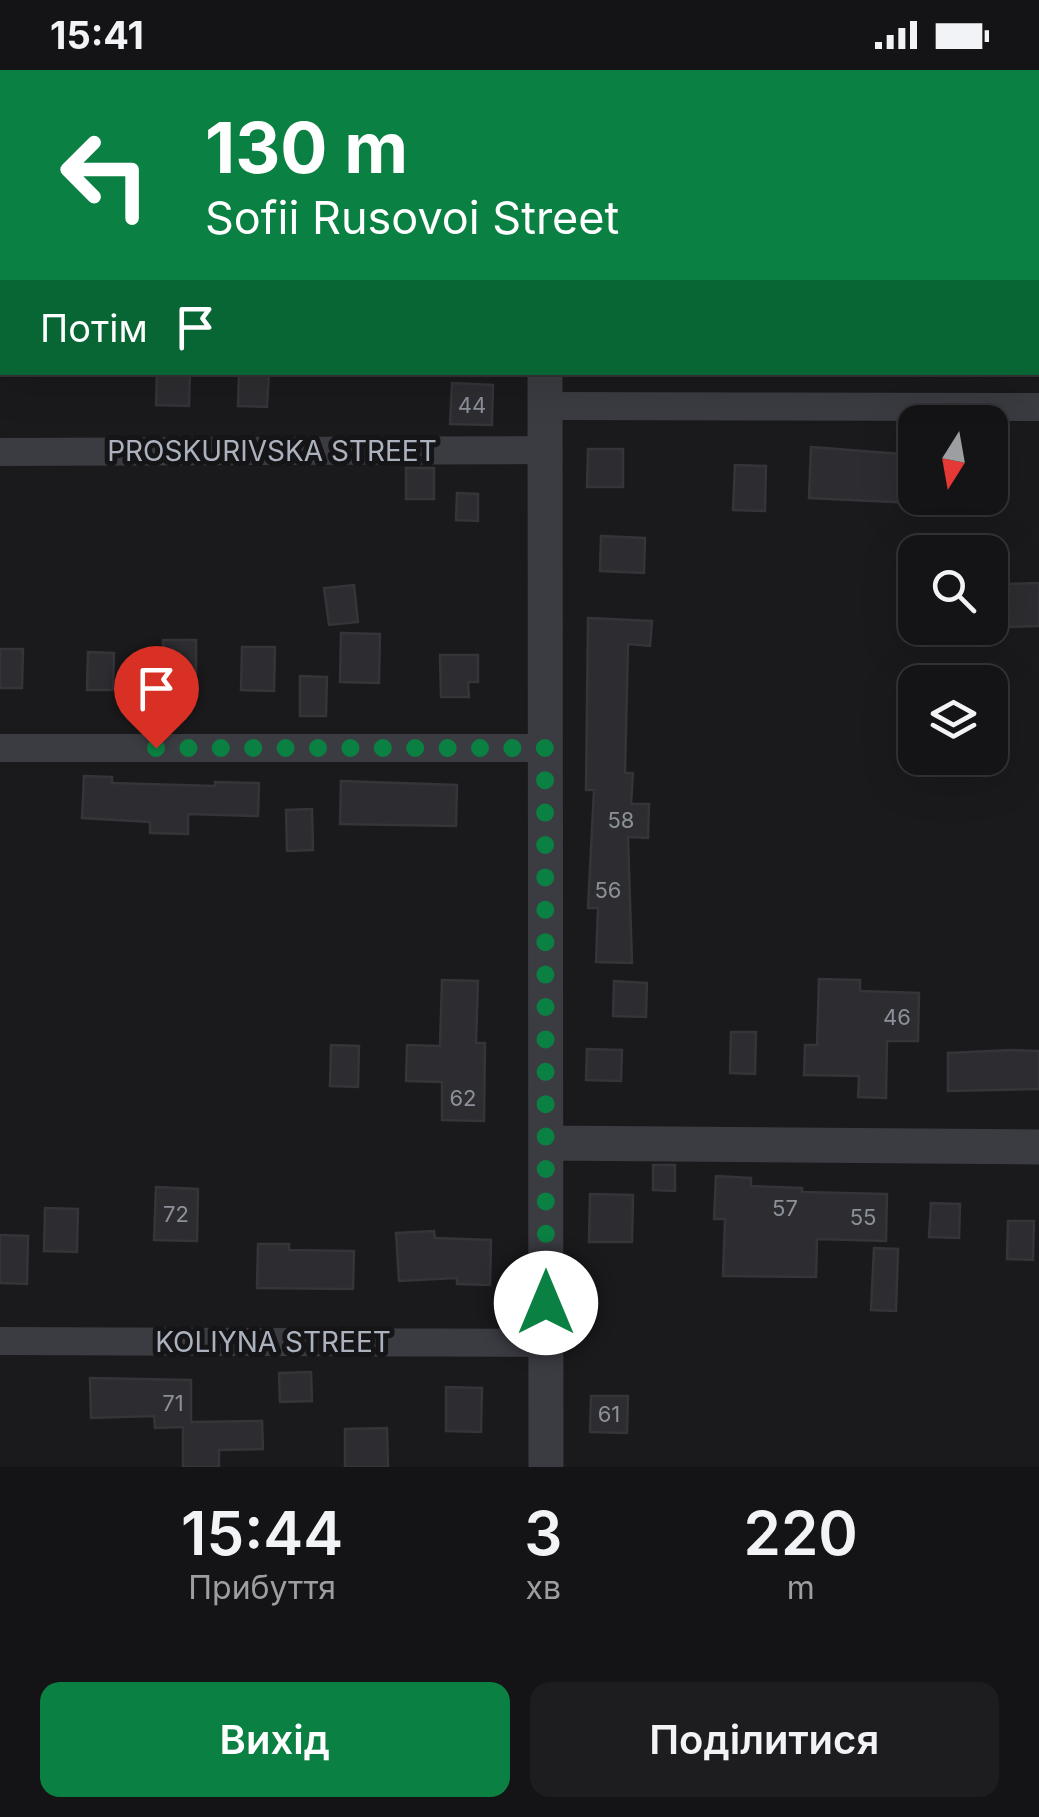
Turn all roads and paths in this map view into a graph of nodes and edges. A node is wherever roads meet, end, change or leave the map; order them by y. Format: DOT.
graph roads {
  1 [pos="545,390"];
  2 [pos="1039,407"];
  3 [pos="545,450"];
  4 [pos="0,452"];
  5 [pos="0,748"];
  6 [pos="545,748"];
  7 [pos="546,1143"];
  8 [pos="1039,1147"];
  9 [pos="0,1341"];
  10 [pos="546,1343"];
  11 [pos="546,1467"];
  1 -- 2 [label="street"];
  1 -- 3 [label="street"];
  3 -- 4 [label="street, PROSKURIVSKA STREET"];
  3 -- 6 [label="street"];
  5 -- 6 [label="street"];
  6 -- 7 [label="street"];
  7 -- 8 [label="street"];
  7 -- 10 [label="street"];
  9 -- 10 [label="street, KOLIYNA STREET"];
  10 -- 11 [label="street"];
}
